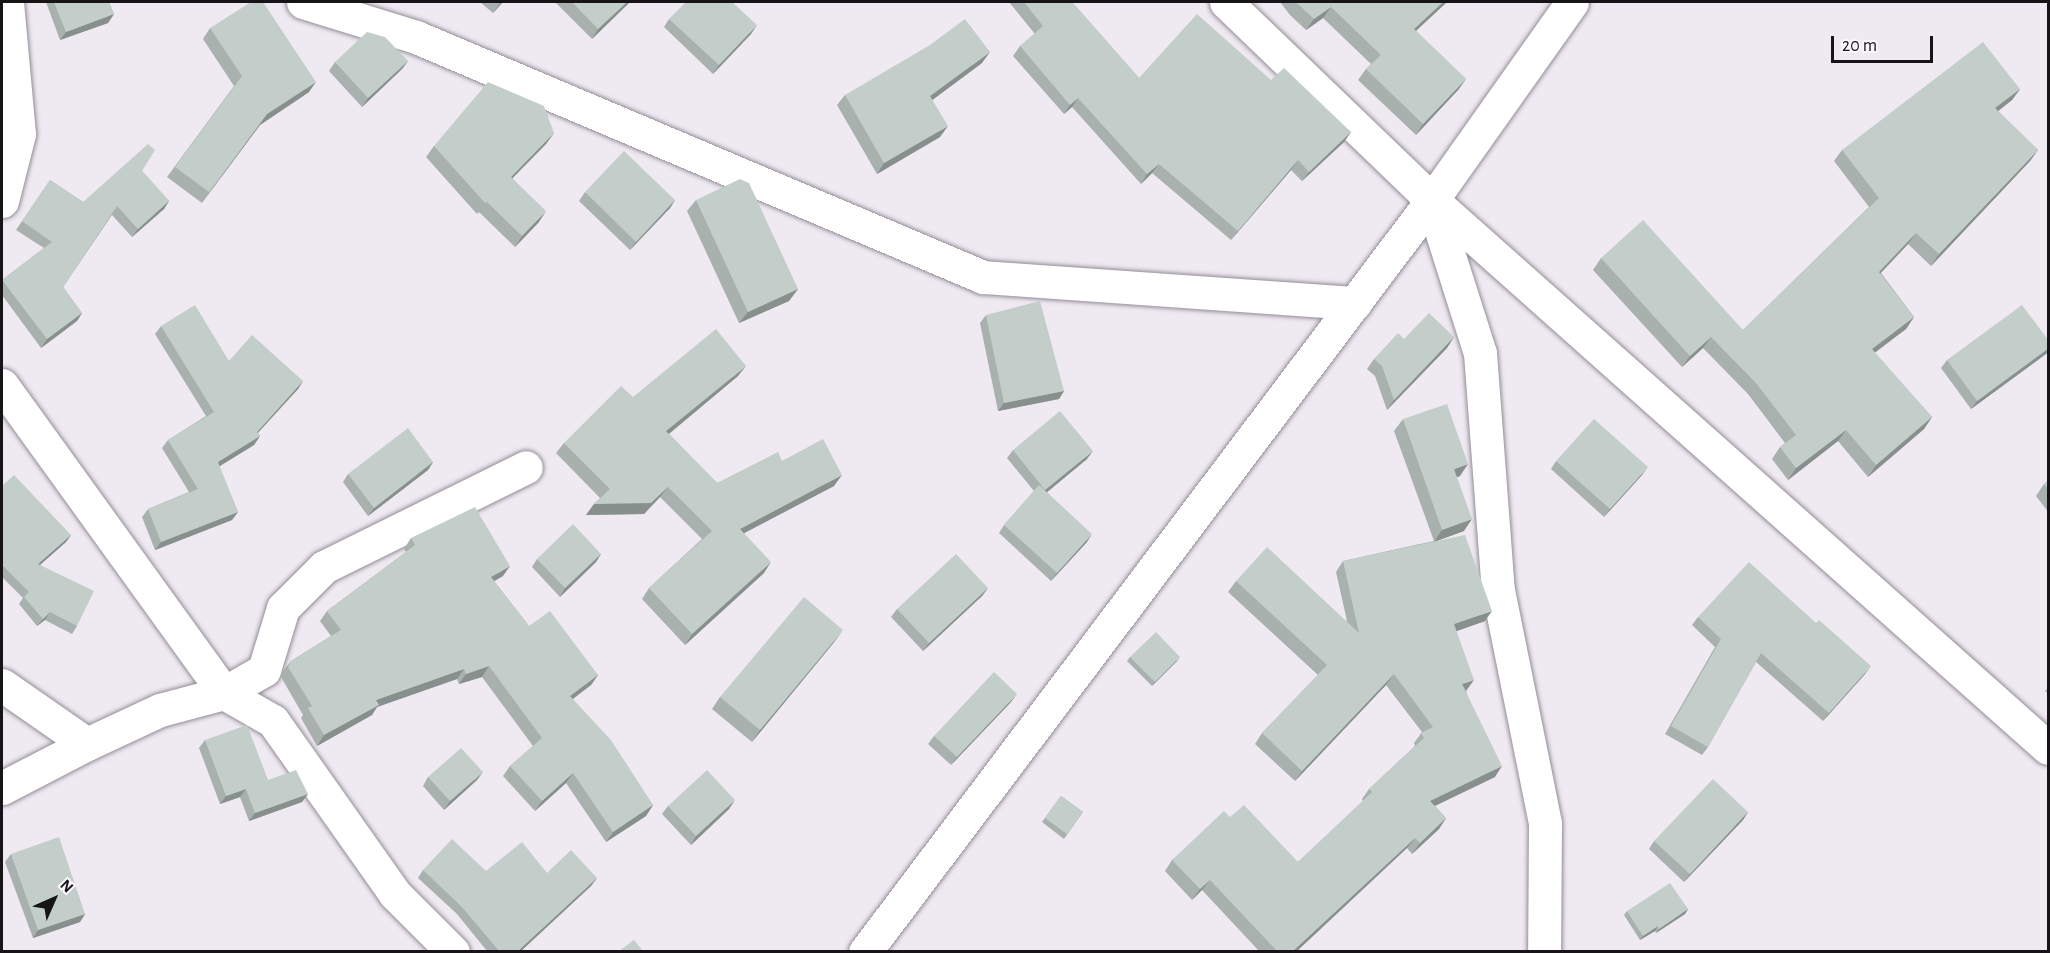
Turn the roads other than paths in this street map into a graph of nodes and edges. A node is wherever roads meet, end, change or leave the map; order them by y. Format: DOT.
graph roads {
  1 [pos="7,2"];
  2 [pos="303,2"];
  3 [pos="1226,2"];
  4 [pos="1572,2"];
  5 [pos="1432,200"];
  6 [pos="2,201"];
  7 [pos="1355,303"];
  8 [pos="2,386"];
  9 [pos="526,467"];
  10 [pos="2,685"];
  11 [pos="224,693"];
  12 [pos="87,744"];
  13 [pos="2049,748"];
  14 [pos="2,788"];
  15 [pos="453,951"];
  16 [pos="864,951"];
  17 [pos="1544,951"];
  1 -- 6 [label="street"];
  2 -- 7 [label="street"];
  3 -- 5 [label="street"];
  4 -- 5 [label="street"];
  5 -- 7 [label="street"];
  5 -- 13 [label="street"];
  5 -- 17 [label="street"];
  7 -- 16 [label="street"];
  8 -- 11 [label="street"];
  9 -- 11 [label="street"];
  10 -- 12 [label="street"];
  11 -- 12 [label="street"];
  11 -- 15 [label="street"];
  12 -- 14 [label="street"];
}
